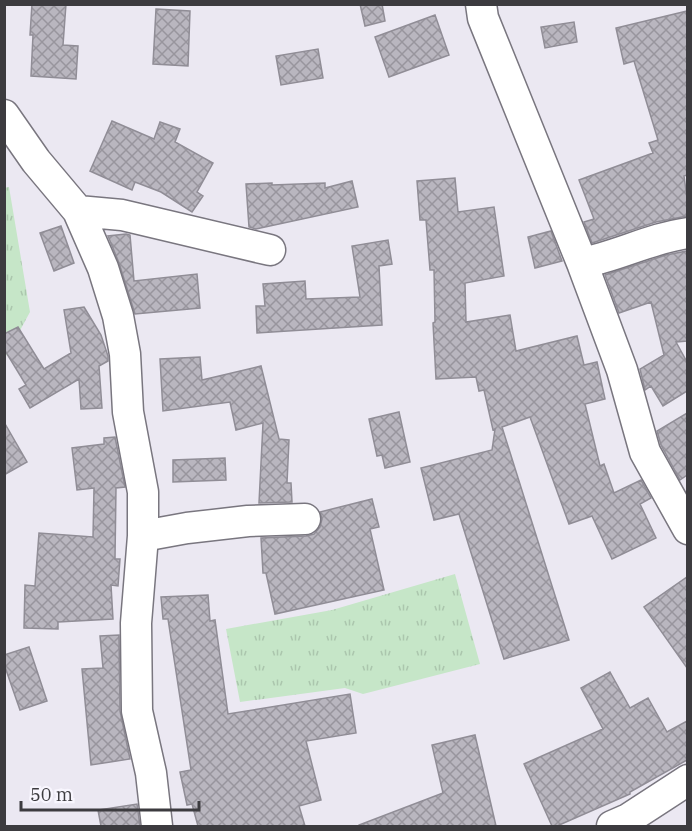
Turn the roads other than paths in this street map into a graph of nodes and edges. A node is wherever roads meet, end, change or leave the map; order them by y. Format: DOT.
graph roads {
  1 [pos="481,4"];
  2 [pos="4,115"];
  3 [pos="78,211"];
  4 [pos="687,233"];
  5 [pos="270,250"];
  6 [pos="582,263"];
  7 [pos="305,519"];
  8 [pos="687,529"];
  9 [pos="143,536"];
  10 [pos="687,780"];
  11 [pos="157,826"];
  12 [pos="612,826"];
  1 -- 6 [label="street"];
  2 -- 3 [label="street"];
  3 -- 5 [label="street"];
  3 -- 9 [label="street"];
  4 -- 6 [label="street"];
  6 -- 8 [label="street"];
  7 -- 9 [label="street"];
  9 -- 11 [label="street"];
  10 -- 12 [label="street"];
}
